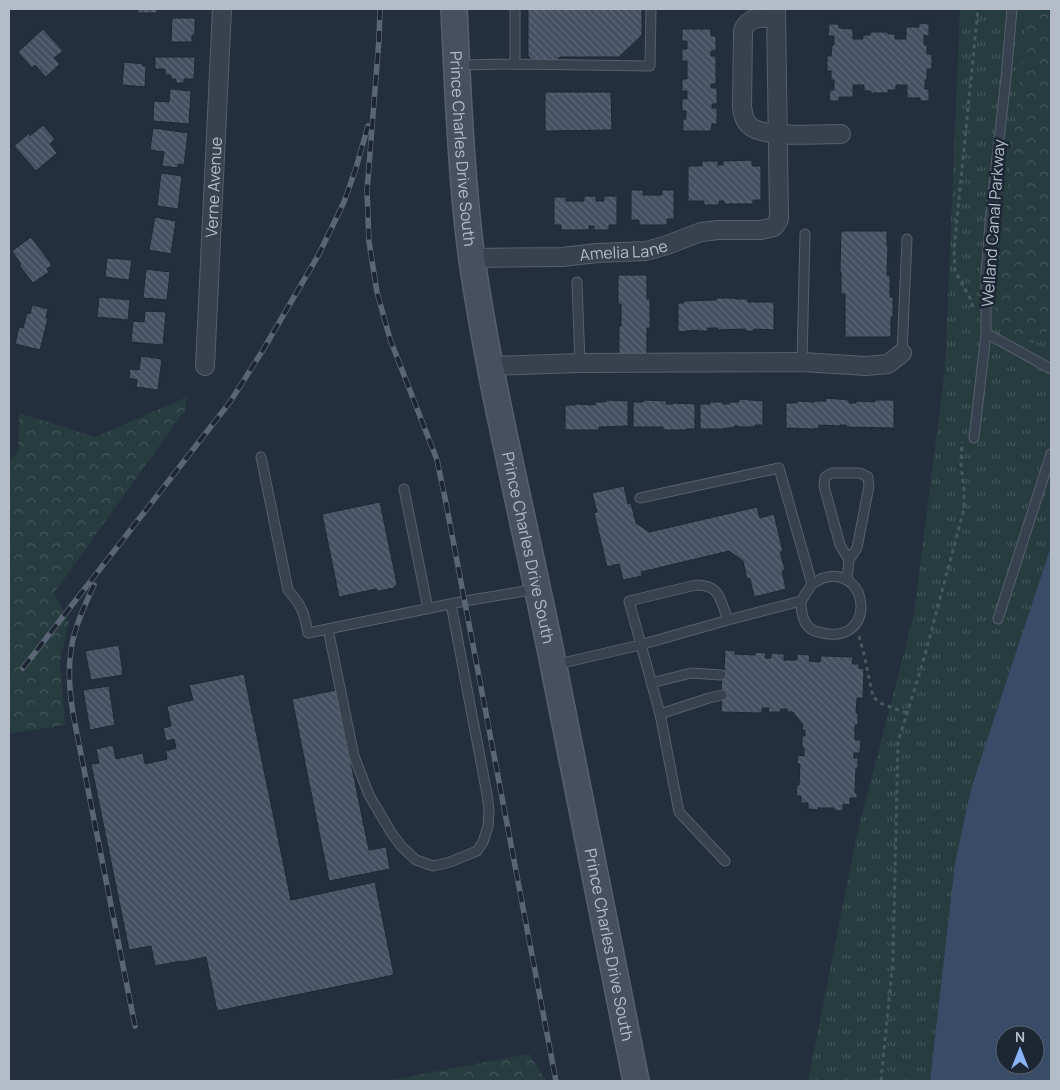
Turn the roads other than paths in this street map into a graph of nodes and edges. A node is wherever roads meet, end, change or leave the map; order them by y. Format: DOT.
graph roads {
  1 [pos="222,9"];
  2 [pos="454,9"];
  3 [pos="515,9"];
  4 [pos="651,9"];
  5 [pos="1012,9"];
  6 [pos="776,14"];
  7 [pos="515,64"];
  8 [pos="456,65"];
  9 [pos="777,134"];
  10 [pos="841,134"];
  11 [pos="805,234"];
  12 [pos="907,239"];
  13 [pos="472,258"];
  14 [pos="577,282"];
  15 [pos="986,333"];
  16 [pos="902,353"];
  17 [pos="802,362"];
  18 [pos="580,363"];
  19 [pos="205,366"];
  20 [pos="490,366"];
  21 [pos="1051,369"];
  22 [pos="974,438"];
  23 [pos="1051,454"];
  24 [pos="261,457"];
  25 [pos="1048,477"];
  26 [pos="404,489"];
  27 [pos="640,498"];
  28 [pos="849,560"];
  29 [pos="847,580"];
  30 [pos="812,584"];
  31 [pos="538,589"];
  32 [pos="801,602"];
  33 [pos="451,604"];
  34 [pos="428,609"];
  35 [pos="998,619"];
  36 [pos="728,620"];
  37 [pos="328,629"];
  38 [pos="640,645"];
  39 [pos="554,665"];
  40 [pos="721,675"];
  41 [pos="651,683"];
  42 [pos="722,695"];
  43 [pos="660,714"];
  44 [pos="725,861"];
  45 [pos="636,1081"];
  1 -- 19 [label="street, Verne Avenue"];
  2 -- 8 [label="main road, Prince Charles Drive South"];
  3 -- 7 [label="lane"];
  4 -- 7 [label="lane"];
  5 -- 15 [label="lane, Welland Canal Parkway"];
  6 -- 9 [label="street"];
  6 -- 9 [label="street"];
  7 -- 8 [label="lane"];
  8 -- 13 [label="main road, Prince Charles Drive South"];
  9 -- 10 [label="street"];
  9 -- 13 [label="street, Amelia Lane"];
  11 -- 17 [label="lane"];
  12 -- 16 [label="lane"];
  13 -- 20 [label="main road, Prince Charles Drive South"];
  14 -- 18 [label="lane"];
  15 -- 21 [label="lane"];
  15 -- 22 [label="lane, Welland Canal Parkway"];
  16 -- 17 [label="street"];
  17 -- 18 [label="street"];
  18 -- 20 [label="street"];
  20 -- 31 [label="main road, Prince Charles Drive South"];
  23 -- 25 [label="lane"];
  24 -- 37 [label="lane"];
  25 -- 35 [label="lane"];
  26 -- 34 [label="lane"];
  27 -- 30 [label="lane"];
  28 -- 28 [label="lane"];
  28 -- 29 [label="lane"];
  29 -- 30 [label="lane"];
  29 -- 32 [label="lane"];
  30 -- 32 [label="lane"];
  31 -- 33 [label="lane"];
  31 -- 39 [label="main road, Prince Charles Drive South"];
  32 -- 36 [label="lane"];
  33 -- 34 [label="lane"];
  33 -- 37 [label="lane"];
  34 -- 37 [label="lane"];
  36 -- 38 [label="lane"];
  36 -- 38 [label="lane"];
  38 -- 39 [label="lane"];
  38 -- 41 [label="lane"];
  39 -- 45 [label="main road, Prince Charles Drive South"];
  40 -- 41 [label="lane"];
  41 -- 43 [label="lane"];
  42 -- 43 [label="lane"];
  43 -- 44 [label="lane"];
}
